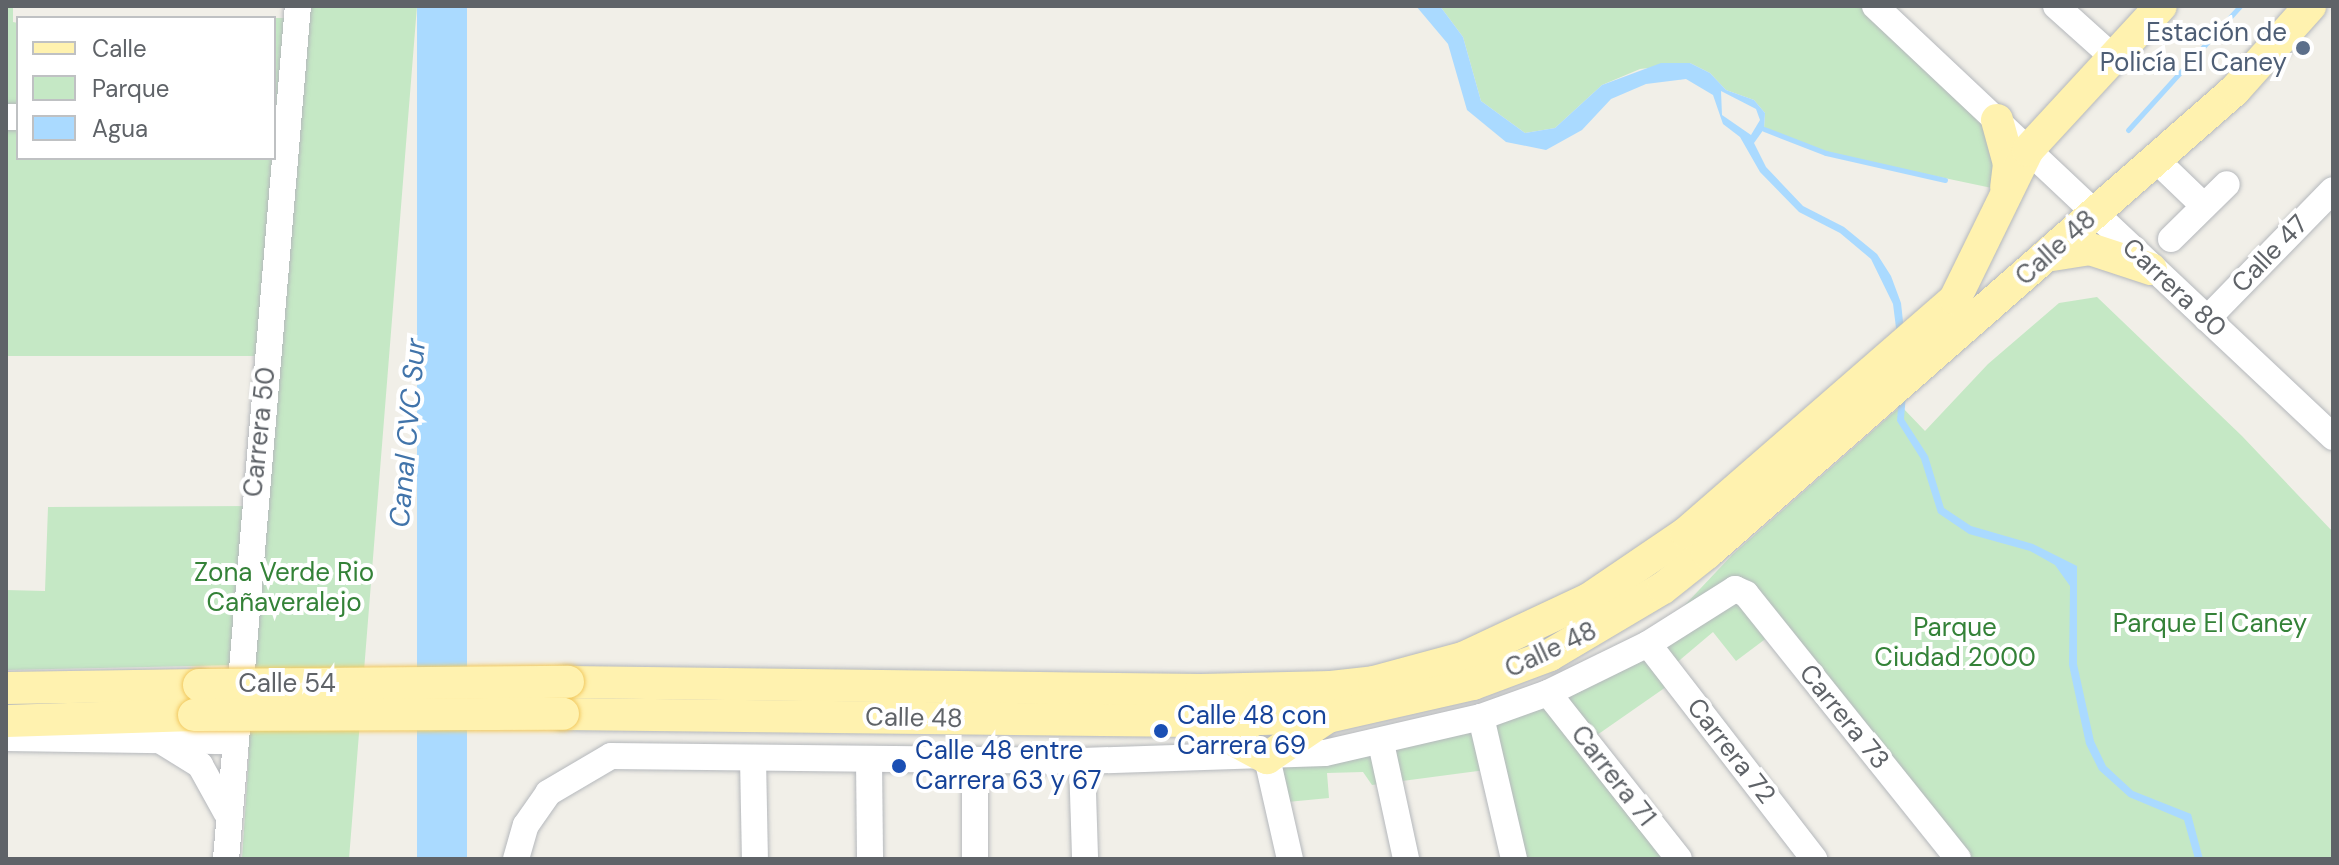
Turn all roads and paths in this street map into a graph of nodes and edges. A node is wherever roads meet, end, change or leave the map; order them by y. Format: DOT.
graph roads {
  1 [pos="298,6"];
  2 [pos="2056,6"];
  3 [pos="2161,6"];
  4 [pos="2310,6"];
  5 [pos="1878,7"];
  6 [pos="2114,58"];
  7 [pos="281,109"];
  8 [pos="1997,120"];
  9 [pos="2028,150"];
  10 [pos="2155,159"];
  11 [pos="2227,184"];
  12 [pos="2333,190"];
  13 [pos="2006,191"];
  14 [pos="2204,206"];
  15 [pos="2095,213"];
  16 [pos="2171,239"];
  17 [pos="2046,256"];
  18 [pos="2151,269"];
  19 [pos="1966,309"];
  20 [pos="2207,319"];
  21 [pos="2333,437"];
  22 [pos="1723,595"];
  23 [pos="1648,644"];
  24 [pos="1468,671"];
  25 [pos="568,682"];
  26 [pos="6,688"];
  27 [pos="1548,693"];
  28 [pos="196,700"];
  29 [pos="563,714"];
  30 [pos="1328,717"];
  31 [pos="1481,717"];
  32 [pos="6,721"];
  33 [pos="1195,721"];
  34 [pos="6,738"];
  35 [pos="146,738"];
  36 [pos="234,741"];
  37 [pos="1381,743"];
  38 [pos="753,758"];
  39 [pos="1267,758"];
  40 [pos="869,759"];
  41 [pos="975,760"];
  42 [pos="1082,761"];
  43 [pos="228,824"];
  44 [pos="226,859"];
  45 [pos="516,859"];
  46 [pos="755,859"];
  47 [pos="870,859"];
  48 [pos="975,859"];
  49 [pos="1085,859"];
  50 [pos="1290,859"];
  51 [pos="1406,859"];
  52 [pos="1514,859"];
  53 [pos="1679,859"];
  54 [pos="1814,859"];
  55 [pos="1958,859"];
  1 -- 7 [label="street, Carrera 50"];
  2 -- 6 [label="street"];
  3 -- 6 [label="main road, Calle 48"];
  4 -- 10 [label="main road, Calle 48"];
  5 -- 8 [label="street, Carrera 80"];
  6 -- 9 [label="main road, Calle 48"];
  7 -- 36 [label="street, Carrera 50"];
  8 -- 9 [label="street, Carrera 80"];
  8 -- 13 [label="main road"];
  9 -- 13 [label="main road, Calle 48"];
  9 -- 15 [label="street, Carrera 80"];
  10 -- 14 [label="street"];
  10 -- 15 [label="main road, Calle 48"];
  11 -- 14 [label="street"];
  12 -- 20 [label="street, Calle 47"];
  13 -- 19 [label="main road, Calle 48"];
  14 -- 16 [label="street"];
  15 -- 17 [label="main road, Calle 48"];
  15 -- 18 [label="street, Carrera 80"];
  17 -- 18 [label="main road"];
  17 -- 19 [label="main road, Calle 48"];
  18 -- 20 [label="street, Carrera 80"];
  19 -- 24 [label="main road, Calle 48"];
  20 -- 21 [label="street, Carrera 80"];
  22 -- 23 [label="street, Calle 48"];
  22 -- 55 [label="street, Carrera 73"];
  23 -- 27 [label="street, Calle 48"];
  23 -- 54 [label="street, Carrera 72"];
  24 -- 25 [label="main road, Calle 48"];
  24 -- 30 [label="main road, Calle 48"];
  25 -- 28 [label="main road, Calle 54, bridge"];
  26 -- 28 [label="main road, Calle 54"];
  27 -- 31 [label="street, Calle 48"];
  27 -- 53 [label="street, Carrera 71"];
  28 -- 29 [label="main road, Calle 54, bridge"];
  28 -- 32 [label="main road, Calle 54"];
  29 -- 33 [label="main road, Calle 48"];
  30 -- 33 [label="main road, Calle 48"];
  30 -- 39 [label="main road"];
  31 -- 37 [label="street, Calle 48"];
  31 -- 52 [label="street"];
  33 -- 39 [label="main road"];
  34 -- 35 [label="street"];
  35 -- 36 [label="street"];
  35 -- 43 [label="street"];
  36 -- 43 [label="street, Carrera 50"];
  37 -- 39 [label="street, Calle 48"];
  37 -- 51 [label="street"];
  38 -- 40 [label="street, Calle 48"];
  38 -- 45 [label="street, Calle 48"];
  38 -- 46 [label="street"];
  39 -- 42 [label="street, Calle 48"];
  39 -- 50 [label="street"];
  40 -- 41 [label="street, Calle 48"];
  40 -- 47 [label="street"];
  41 -- 42 [label="street, Calle 48"];
  41 -- 48 [label="street"];
  42 -- 49 [label="street"];
  43 -- 44 [label="street, Carrera 50"];
}
